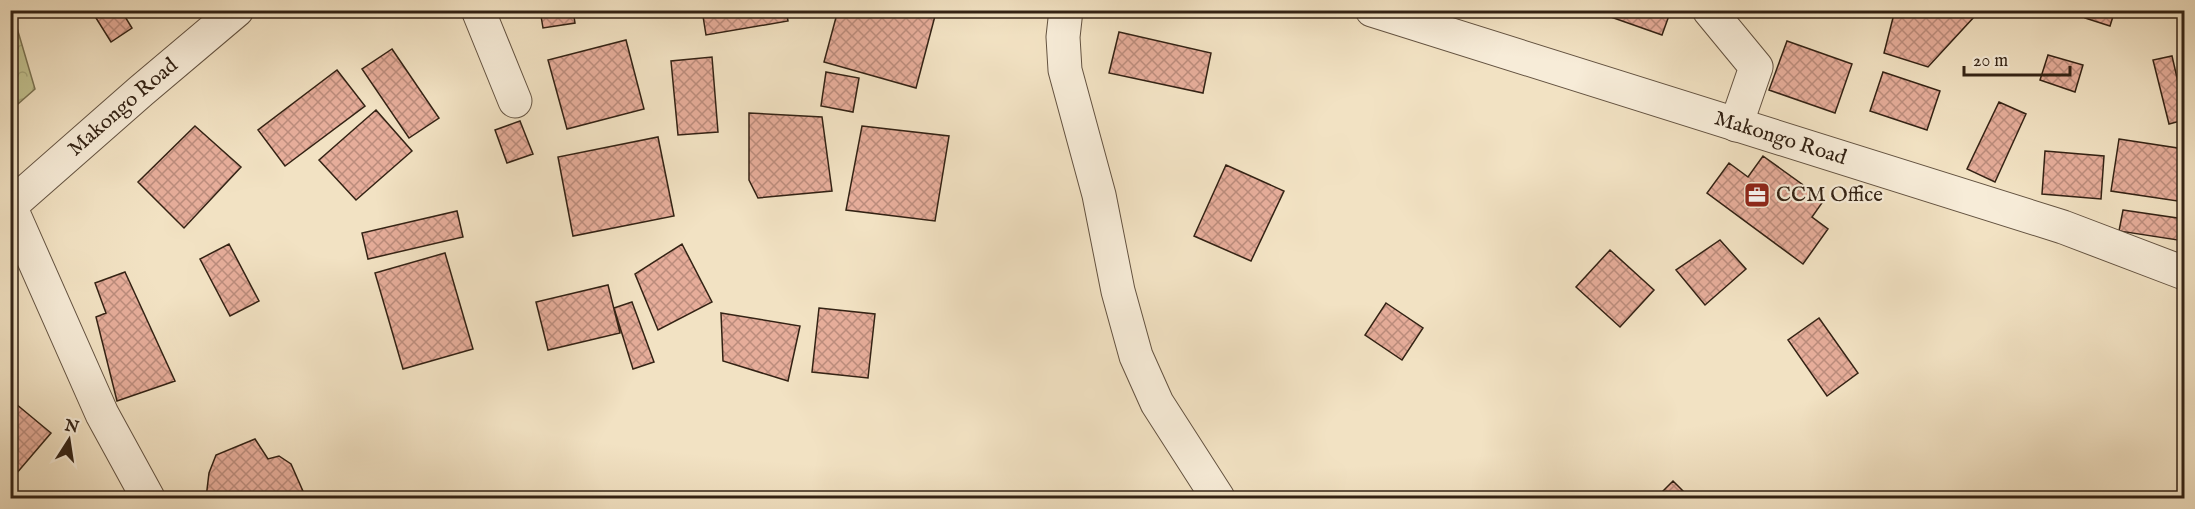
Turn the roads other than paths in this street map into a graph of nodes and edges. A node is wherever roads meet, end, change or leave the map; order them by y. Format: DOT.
graph roads {
  1 [pos="237,10"];
  2 [pos="478,10"];
  3 [pos="1066,10"];
  4 [pos="1372,10"];
  5 [pos="1709,10"];
  6 [pos="515,101"];
  7 [pos="1736,125"];
  8 [pos="10,206"];
  9 [pos="2184,273"];
  10 [pos="148,498"];
  11 [pos="1218,498"];
  1 -- 8 [label="street, Makongo Road"];
  2 -- 6 [label="street"];
  3 -- 11 [label="street"];
  4 -- 7 [label="street, Makongo Road"];
  5 -- 7 [label="street"];
  7 -- 9 [label="street, Makongo Road"];
  8 -- 10 [label="street"];
}
